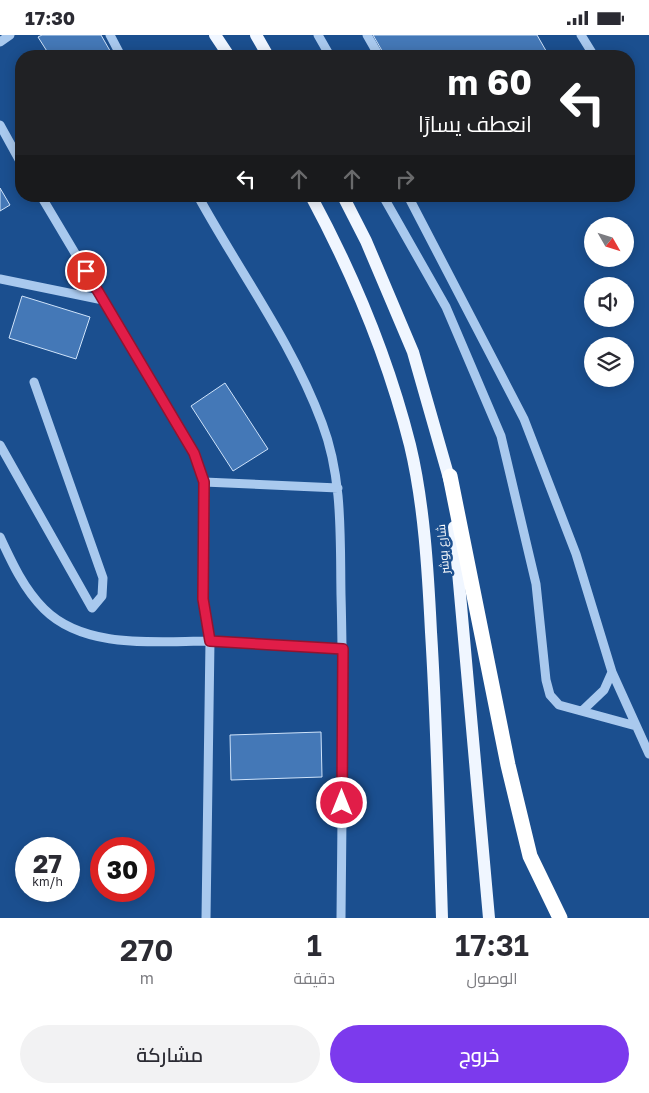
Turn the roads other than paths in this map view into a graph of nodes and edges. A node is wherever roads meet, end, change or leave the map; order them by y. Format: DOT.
graph roads {
  1 [pos="10,35"];
  2 [pos="110,35"];
  3 [pos="202,35"];
  4 [pos="215,35"];
  5 [pos="256,35"];
  6 [pos="318,35"];
  7 [pos="367,35"];
  8 [pos="581,35"];
  9 [pos="0,42"];
  10 [pos="118,50"];
  11 [pos="224,50"];
  12 [pos="225,50"];
  13 [pos="265,50"];
  14 [pos="327,50"];
  15 [pos="376,50"];
  16 [pos="590,50"];
  17 [pos="0,125"];
  18 [pos="15,150"];
  19 [pos="45,202"];
  20 [pos="202,202"];
  21 [pos="314,202"];
  22 [pos="346,202"];
  23 [pos="386,202"];
  24 [pos="411,202"];
  25 [pos="0,279"];
  26 [pos="103,300"];
  27 [pos="34,382"];
  28 [pos="0,445"];
  29 [pos="450,476"];
  30 [pos="204,482"];
  31 [pos="338,489"];
  32 [pos="0,537"];
  33 [pos="210,641"];
  34 [pos="343,649"];
  35 [pos="612,672"];
  36 [pos="583,710"];
  37 [pos="636,726"];
  38 [pos="649,754"];
  39 [pos="206,918"];
  40 [pos="341,918"];
  41 [pos="442,918"];
  42 [pos="489,918"];
  43 [pos="560,918"];
  1 -- 9 [label="street"];
  2 -- 10 [label="street"];
  3 -- 11 [label="main road"];
  4 -- 12 [label="main road"];
  5 -- 13 [label="main road"];
  6 -- 14 [label="street"];
  7 -- 15 [label="street"];
  8 -- 16 [label="street"];
  17 -- 18 [label="street"];
  19 -- 26 [label="street"];
  20 -- 31 [label="street"];
  21 -- 41 [label="main road, شارع بوشر"];
  22 -- 29 [label="main road, شارع بوشر"];
  23 -- 36 [label="street"];
  24 -- 35 [label="street"];
  25 -- 26 [label="street"];
  26 -- 30 [label="street"];
  27 -- 28 [label="street"];
  29 -- 42 [label="main road, شارع بوشر"];
  29 -- 43 [label="highway"];
  30 -- 31 [label="street"];
  30 -- 33 [label="street"];
  31 -- 34 [label="street"];
  32 -- 33 [label="street"];
  33 -- 34 [label="street"];
  33 -- 39 [label="street"];
  34 -- 40 [label="street"];
  35 -- 36 [label="street"];
  35 -- 37 [label="street"];
  36 -- 37 [label="street"];
  37 -- 38 [label="street"];
}
